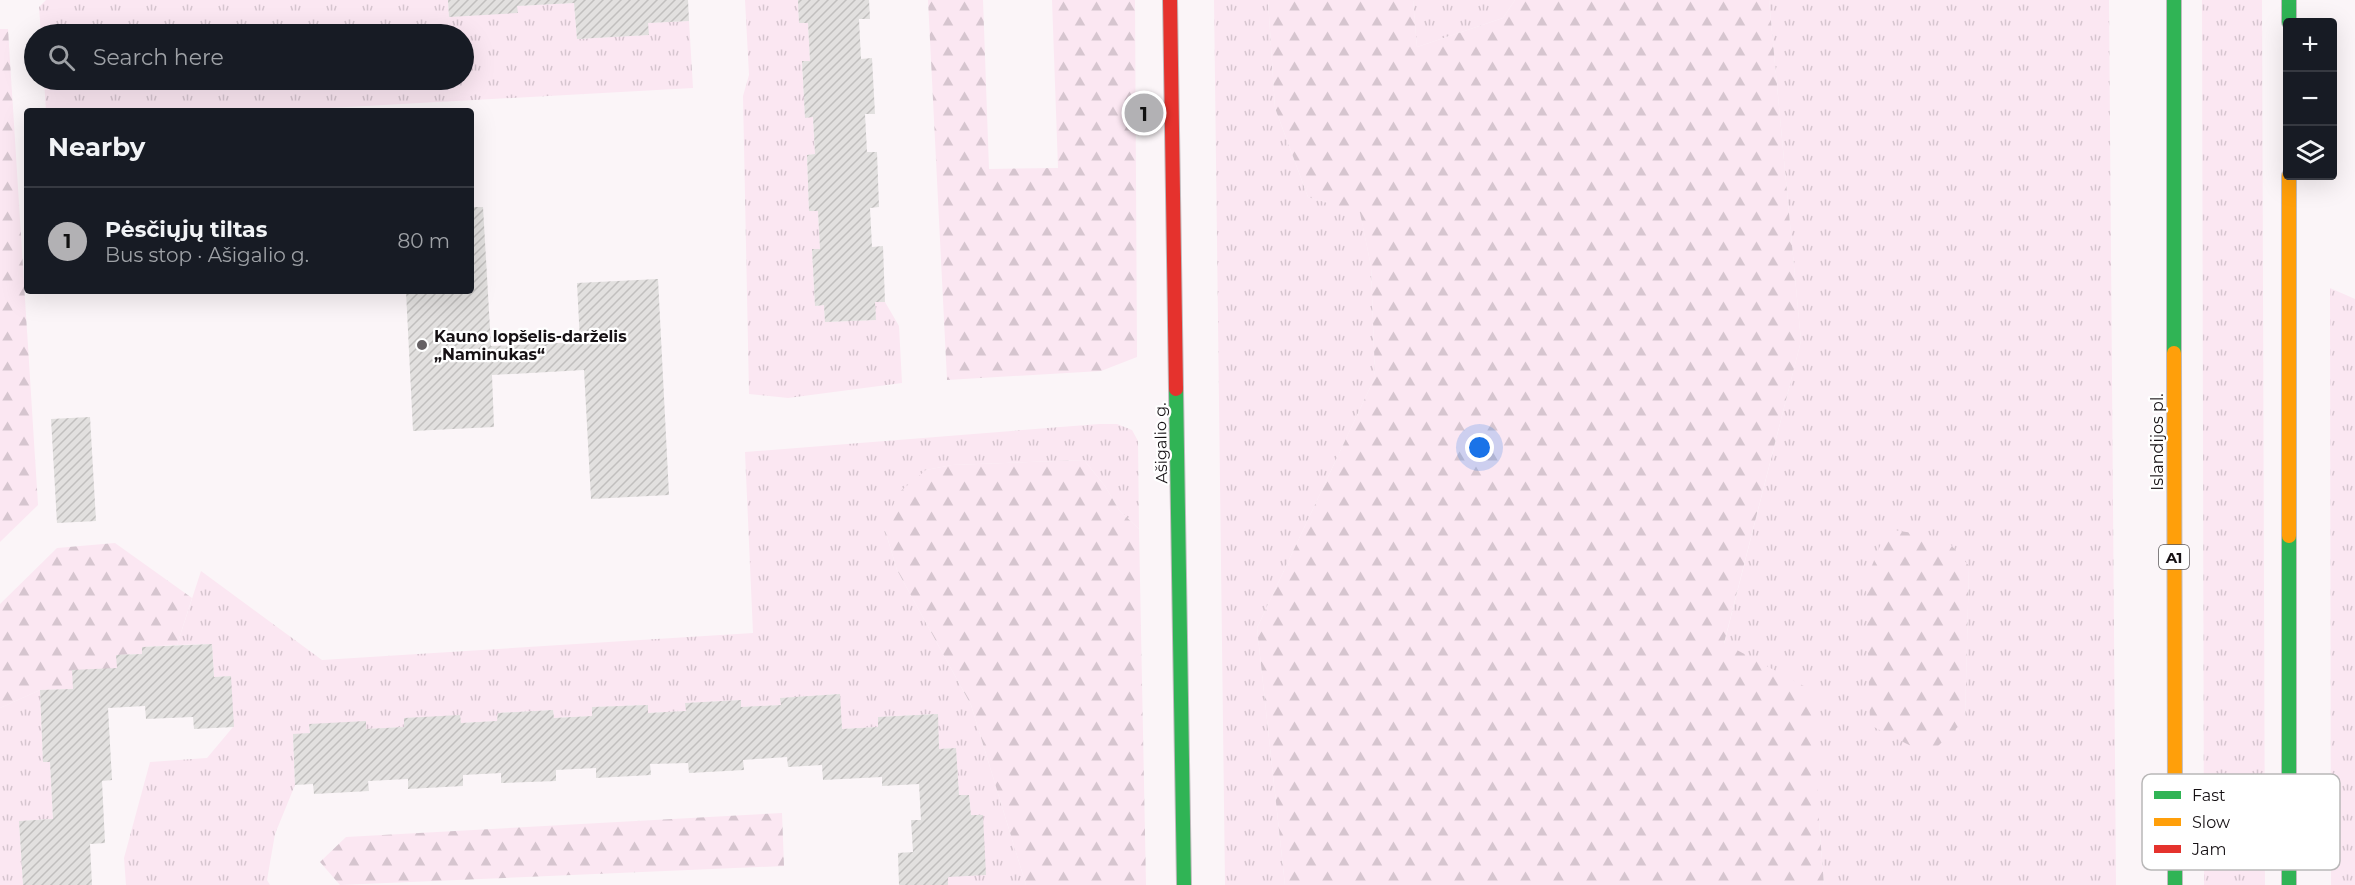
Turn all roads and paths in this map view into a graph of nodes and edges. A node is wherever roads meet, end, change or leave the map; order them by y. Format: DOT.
graph roads {
  1 [pos="1170,0"];
  2 [pos="2174,0"];
  3 [pos="2289,0"];
  4 [pos="2289,18"];
  5 [pos="2289,180"];
  6 [pos="2175,774"];
  7 [pos="2289,774"];
  8 [pos="2175,870"];
  9 [pos="1184,885"];
  10 [pos="2175,885"];
  1 -- 9 [label="main road, Ašigalio g."];
  2 -- 6 [label="main road, Islandijos pl. / A1"];
  3 -- 4 [label="main road"];
  5 -- 7 [label="main road"];
  8 -- 10 [label="main road, Islandijos pl. / A1"];
}
